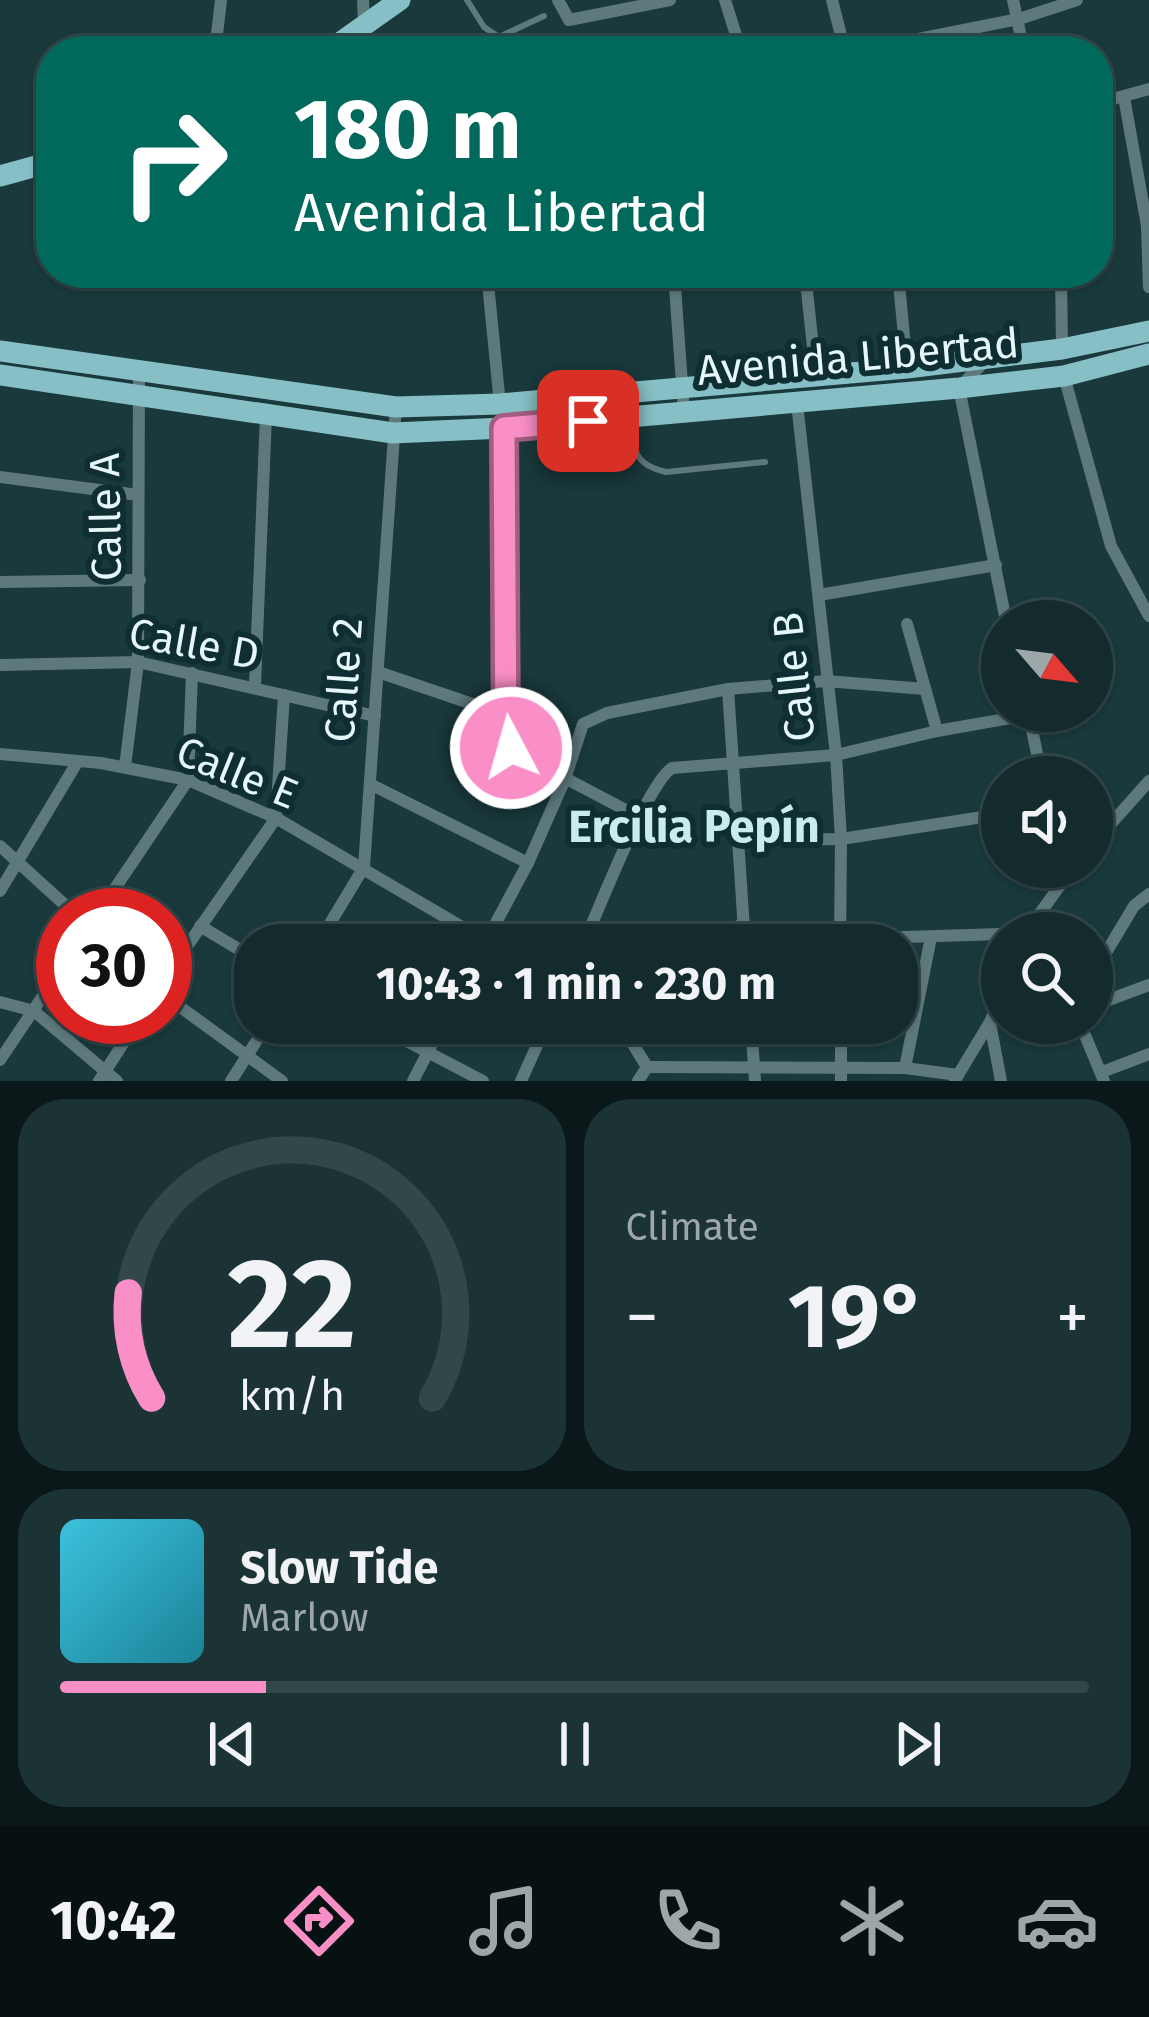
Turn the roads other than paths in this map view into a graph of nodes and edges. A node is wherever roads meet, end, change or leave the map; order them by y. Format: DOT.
graph roads {
  1 [pos="221,0"];
  2 [pos="363,0"];
  3 [pos="400,0"];
  4 [pos="467,0"];
  5 [pos="558,0"];
  6 [pos="670,0"];
  7 [pos="725,0"];
  8 [pos="832,0"];
  9 [pos="1013,0"];
  10 [pos="1077,0"];
  11 [pos="544,16"];
  12 [pos="1018,19"];
  13 [pos="364,26"];
  14 [pos="217,36"];
  15 [pos="350,36"];
  16 [pos="495,36"];
  17 [pos="501,36"];
  18 [pos="736,36"];
  19 [pos="841,36"];
  20 [pos="935,36"];
  21 [pos="1021,36"];
  22 [pos="1149,89"];
  23 [pos="1124,97"];
  24 [pos="1113,100"];
  25 [pos="36,166"];
  26 [pos="0,176"];
  27 [pos="1148,226"];
  28 [pos="1149,287"];
  29 [pos="488,288"];
  30 [pos="675,288"];
  31 [pos="807,288"];
  32 [pos="899,288"];
  33 [pos="1061,288"];
  34 [pos="1149,331"];
  35 [pos="1062,350"];
  36 [pos="0,351"];
  37 [pos="1149,354"];
  38 [pos="992,358"];
  39 [pos="907,368"];
  40 [pos="139,372"];
  41 [pos="0,375"];
  42 [pos="817,375"];
  43 [pos="1064,376"];
  44 [pos="683,386"];
  45 [pos="252,387"];
  46 [pos="959,388"];
  47 [pos="138,397"];
  48 [pos="797,403"];
  49 [pos="500,404"];
  50 [pos="396,407"];
  51 [pos="684,412"];
  52 [pos="258,414"];
  53 [pos="630,417"];
  54 [pos="504,428"];
  55 [pos="393,433"];
  56 [pos="765,462"];
  57 [pos="0,477"];
  58 [pos="138,494"];
  59 [pos="996,565"];
  60 [pos="140,580"];
  61 [pos="0,582"];
  62 [pos="819,595"];
  63 [pos="1002,600"];
  64 [pos="1149,616"];
  65 [pos="907,624"];
  66 [pos="138,662"];
  67 [pos="0,664"];
  68 [pos="378,671"];
  69 [pos="192,673"];
  70 [pos="826,681"];
  71 [pos="255,686"];
  72 [pos="728,689"];
  73 [pos="925,689"];
  74 [pos="284,694"];
  75 [pos="506,715"];
  76 [pos="375,716"];
  77 [pos="981,722"];
  78 [pos="937,731"];
  79 [pos="0,754"];
  80 [pos="836,755"];
  81 [pos="78,760"];
  82 [pos="733,765"];
  83 [pos="125,767"];
  84 [pos="188,779"];
  85 [pos="565,779"];
  86 [pos="1149,782"];
  87 [pos="370,784"];
  88 [pos="981,817"];
  89 [pos="276,818"];
  90 [pos="641,818"];
  91 [pos="1113,822"];
  92 [pos="841,839"];
  93 [pos="738,841"];
  94 [pos="0,846"];
  95 [pos="19,861"];
  96 [pos="528,863"];
  97 [pos="362,872"];
  98 [pos="48,888"];
  99 [pos="115,888"];
  100 [pos="0,891"];
  101 [pos="1146,897"];
  102 [pos="1149,918"];
  103 [pos="744,923"];
  104 [pos="330,924"];
  105 [pos="452,924"];
  106 [pos="497,924"];
  107 [pos="593,924"];
  108 [pos="840,924"];
  109 [pos="200,926"];
  110 [pos="981,935"];
  111 [pos="931,937"];
  112 [pos="192,938"];
  113 [pos="918,938"];
  114 [pos="1113,941"];
  115 [pos="234,946"];
  116 [pos="1149,985"];
  117 [pos="1113,998"];
  118 [pos="0,1002"];
  119 [pos="36,1008"];
  120 [pos="34,1011"];
  121 [pos="192,1017"];
  122 [pos="981,1037"];
  123 [pos="125,1044"];
  124 [pos="254,1044"];
  125 [pos="413,1044"];
  126 [pos="432,1044"];
  127 [pos="537,1044"];
  128 [pos="633,1044"];
  129 [pos="752,1044"];
  130 [pos="841,1044"];
  131 [pos="994,1044"];
  132 [pos="1089,1044"];
  133 [pos="428,1052"];
  134 [pos="1149,1054"];
  135 [pos="245,1057"];
  136 [pos="0,1060"];
  137 [pos="647,1067"];
  138 [pos="905,1068"];
  139 [pos="754,1074"];
  140 [pos="842,1075"];
  141 [pos="1103,1077"];
  142 [pos="107,1078"];
  143 [pos="957,1078"];
  144 [pos="231,1081"];
  145 [pos="282,1081"];
  146 [pos="413,1081"];
  147 [pos="483,1081"];
  148 [pos="520,1081"];
  149 [pos="638,1081"];
  150 [pos="1001,1081"];
  1 -- 14 [label="street"];
  2 -- 13 [label="street"];
  3 -- 13 [label="main road"];
  4 -- 16 [label="lane"];
  5 -- 6 [label="street"];
  7 -- 18 [label="street"];
  8 -- 19 [label="street"];
  9 -- 12 [label="street"];
  10 -- 12 [label="street"];
  11 -- 17 [label="lane"];
  12 -- 20 [label="street"];
  12 -- 21 [label="street"];
  13 -- 15 [label="main road"];
  22 -- 23 [label="street"];
  23 -- 24 [label="street"];
  23 -- 27 [label="street"];
  25 -- 26 [label="main road"];
  27 -- 28 [label="street"];
  29 -- 49 [label="street"];
  30 -- 44 [label="street"];
  31 -- 42 [label="street"];
  32 -- 39 [label="street"];
  33 -- 35 [label="street"];
  34 -- 35 [label="main road, Avenida Libertad"];
  35 -- 38 [label="main road, Avenida Libertad"];
  36 -- 40 [label="main road, Avenida Libertad"];
  37 -- 43 [label="main road, Avenida Libertad"];
  38 -- 39 [label="main road, Avenida Libertad"];
  38 -- 46 [label="street"];
  39 -- 42 [label="main road, Avenida Libertad"];
  40 -- 45 [label="main road, Avenida Libertad"];
  40 -- 47 [label="street, Calle A"];
  41 -- 47 [label="main road, Avenida Libertad"];
  42 -- 44 [label="main road, Avenida Libertad"];
  43 -- 46 [label="main road, Avenida Libertad"];
  43 -- 64 [label="street"];
  44 -- 49 [label="main road, Avenida Libertad"];
  44 -- 51 [label="street"];
  45 -- 50 [label="main road, Avenida Libertad"];
  45 -- 52 [label="street"];
  46 -- 48 [label="main road, Avenida Libertad"];
  46 -- 59 [label="street"];
  47 -- 52 [label="main road, Avenida Libertad"];
  47 -- 58 [label="street, Calle A"];
  48 -- 51 [label="main road, Avenida Libertad"];
  48 -- 62 [label="street, Calle B"];
  49 -- 50 [label="main road, Avenida Libertad"];
  49 -- 54 [label="street"];
  50 -- 55 [label="street, Calle 2"];
  51 -- 53 [label="main road, Avenida Libertad"];
  52 -- 55 [label="main road, Avenida Libertad"];
  52 -- 71 [label="street"];
  53 -- 54 [label="main road, Avenida Libertad"];
  53 -- 56 [label="lane"];
  54 -- 55 [label="main road, Avenida Libertad"];
  54 -- 75 [label="street"];
  55 -- 68 [label="street, Calle 2"];
  57 -- 58 [label="street"];
  58 -- 60 [label="street, Calle A"];
  59 -- 62 [label="street"];
  59 -- 63 [label="street"];
  60 -- 61 [label="street"];
  60 -- 66 [label="street, Calle A"];
  62 -- 70 [label="street, Calle B"];
  65 -- 73 [label="street"];
  66 -- 67 [label="street, Calle D"];
  66 -- 69 [label="street, Calle D"];
  66 -- 83 [label="street, Calle A"];
  68 -- 75 [label="street"];
  68 -- 76 [label="street, Calle 2"];
  69 -- 71 [label="street, Calle D"];
  69 -- 84 [label="street"];
  70 -- 72 [label="street"];
  70 -- 73 [label="street"];
  70 -- 80 [label="street, Calle B"];
  71 -- 74 [label="street, Calle D"];
  72 -- 82 [label="street"];
  72 -- 85 [label="street"];
  73 -- 78 [label="street"];
  74 -- 76 [label="street, Calle D"];
  74 -- 89 [label="street"];
  75 -- 85 [label="street"];
  76 -- 87 [label="street, Calle 2"];
  77 -- 78 [label="street"];
  78 -- 80 [label="street"];
  79 -- 81 [label="street, Calle E"];
  80 -- 82 [label="street"];
  80 -- 92 [label="street, Calle B"];
  81 -- 83 [label="street, Calle E"];
  81 -- 95 [label="street"];
  82 -- 90 [label="street"];
  82 -- 93 [label="street"];
  83 -- 84 [label="street, Calle E"];
  84 -- 89 [label="street, Calle E"];
  84 -- 99 [label="street"];
  85 -- 90 [label="street"];
  85 -- 96 [label="street"];
  86 -- 91 [label="street"];
  87 -- 96 [label="street"];
  87 -- 97 [label="street, Calle 2"];
  88 -- 92 [label="street"];
  89 -- 97 [label="street, Calle E"];
  89 -- 109 [label="street"];
  90 -- 107 [label="street"];
  92 -- 93 [label="street"];
  92 -- 108 [label="street, Calle B"];
  93 -- 103 [label="street"];
  94 -- 95 [label="street"];
  95 -- 98 [label="street"];
  95 -- 100 [label="street"];
  96 -- 106 [label="street"];
  97 -- 104 [label="street, Calle 2"];
  97 -- 105 [label="street, Calle E"];
  101 -- 102 [label="street"];
  101 -- 114 [label="street"];
  109 -- 112 [label="street"];
  109 -- 115 [label="street"];
  110 -- 111 [label="street"];
  111 -- 113 [label="street"];
  111 -- 138 [label="street"];
  116 -- 117 [label="street"];
  118 -- 120 [label="street"];
  119 -- 120 [label="street"];
  120 -- 136 [label="street"];
  120 -- 142 [label="street"];
  121 -- 135 [label="street"];
  122 -- 143 [label="street"];
  123 -- 142 [label="street"];
  124 -- 135 [label="street"];
  125 -- 133 [label="street"];
  126 -- 133 [label="street"];
  127 -- 148 [label="street"];
  128 -- 137 [label="street"];
  129 -- 139 [label="street"];
  130 -- 140 [label="street"];
  131 -- 150 [label="street"];
  132 -- 141 [label="street"];
  133 -- 146 [label="street"];
  133 -- 147 [label="street"];
  134 -- 141 [label="street"];
  135 -- 144 [label="street"];
  135 -- 145 [label="street"];
  137 -- 139 [label="street"];
  137 -- 149 [label="street"];
  138 -- 140 [label="street"];
  138 -- 143 [label="street"];
  139 -- 140 [label="street"];
}
